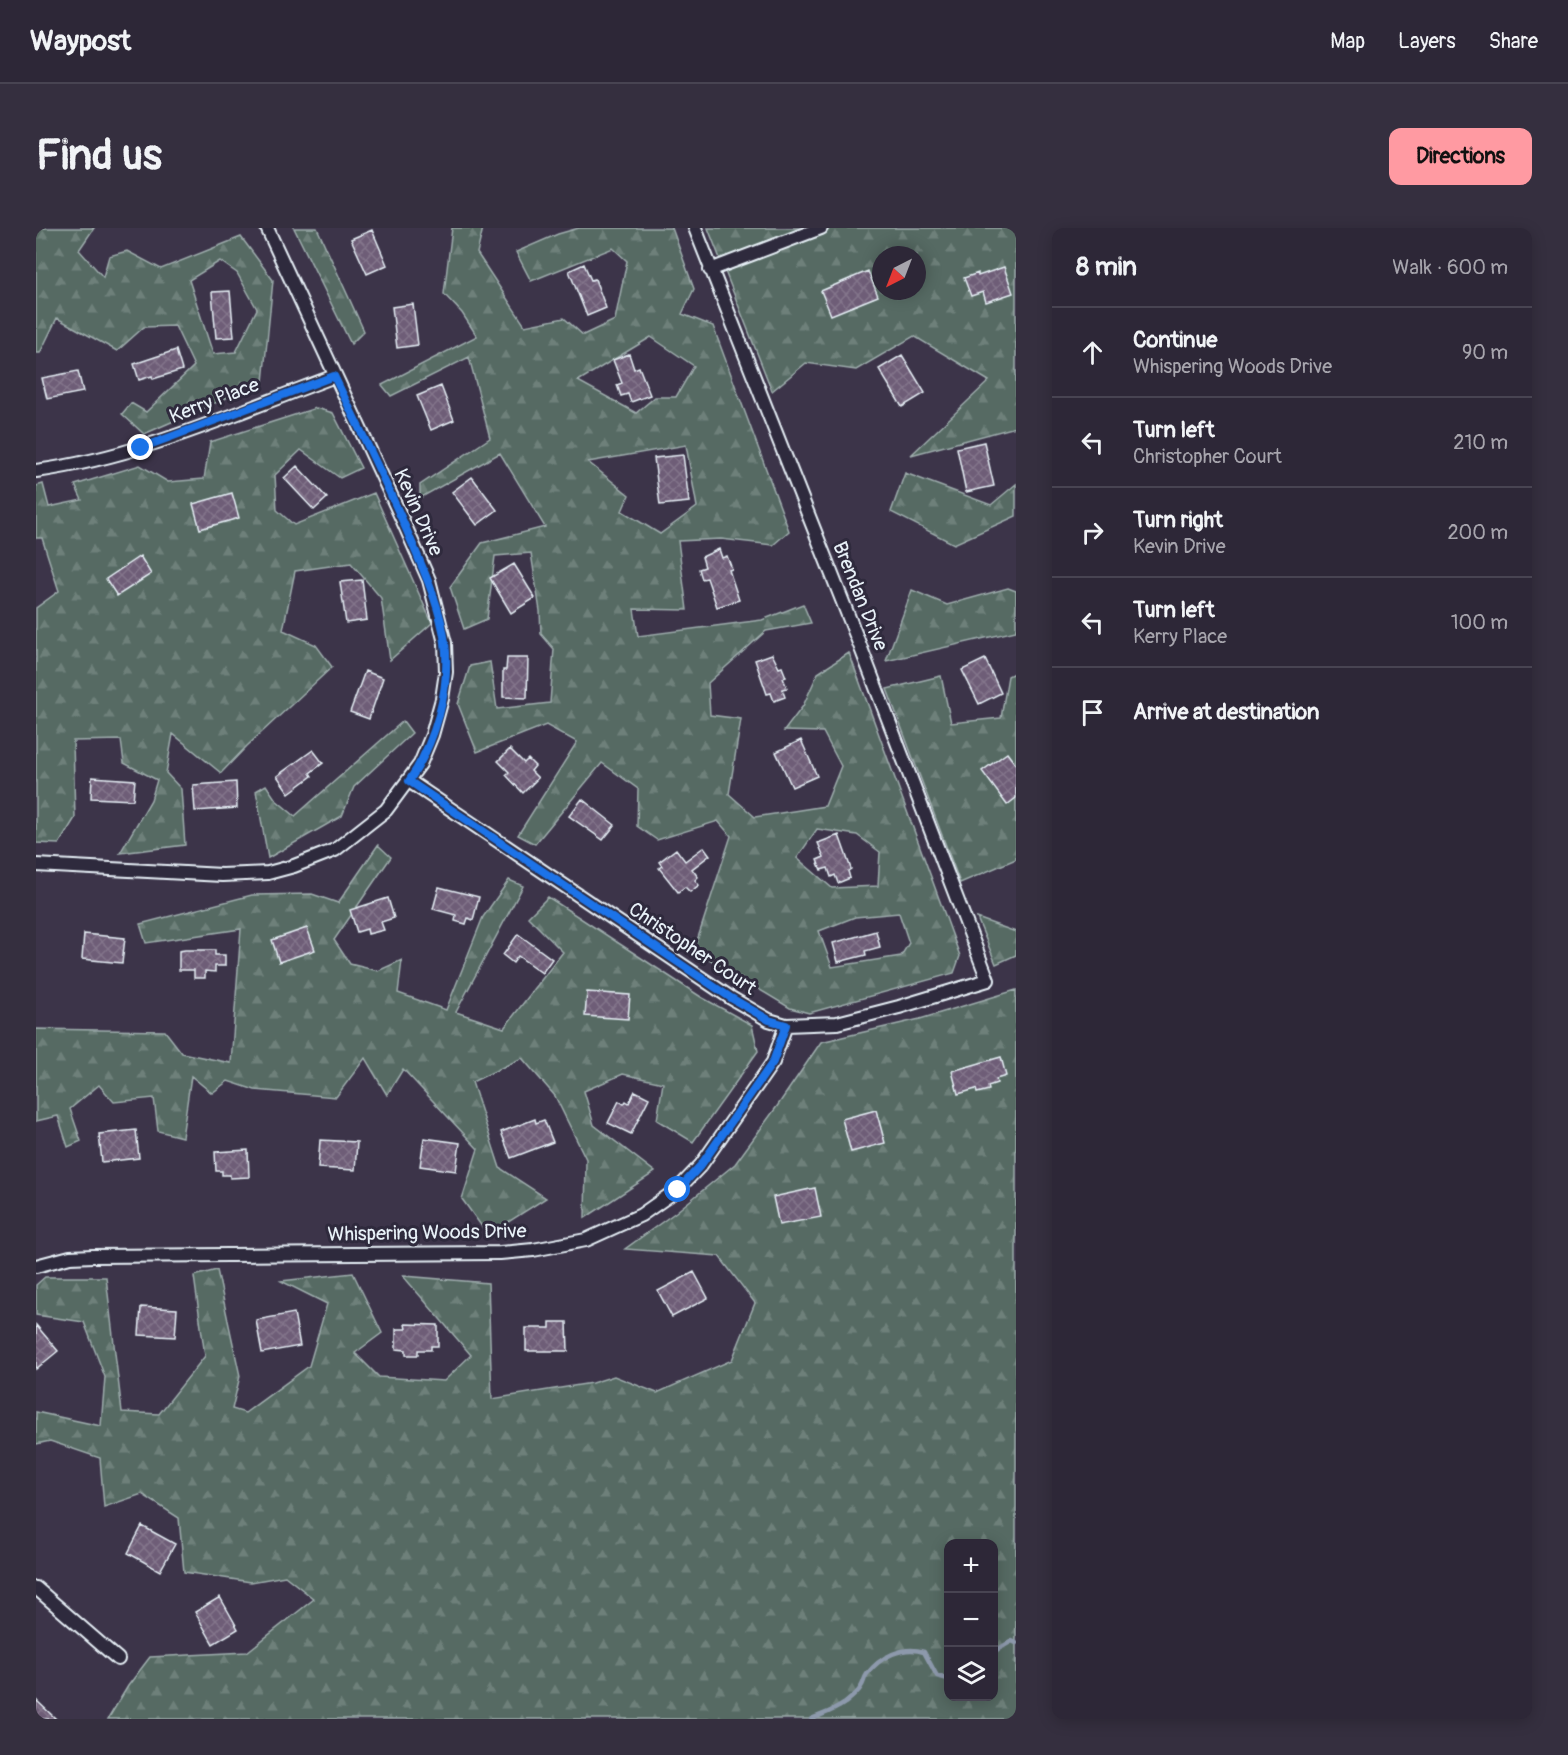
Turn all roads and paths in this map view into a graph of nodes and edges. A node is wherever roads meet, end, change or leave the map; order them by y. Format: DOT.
graph roads {
  1 [pos="267,228"];
  2 [pos="695,228"];
  3 [pos="822,228"];
  4 [pos="710,270"];
  5 [pos="334,376"];
  6 [pos="36,471"];
  7 [pos="409,781"];
  8 [pos="36,865"];
  9 [pos="988,980"];
  10 [pos="786,1025"];
  11 [pos="36,1266"];
  12 [pos="36,1588"];
  13 [pos="118,1659"];
  1 -- 5 [label="street, Kevin Drive"];
  2 -- 4 [label="street, Brendan Drive"];
  3 -- 4 [label="street"];
  4 -- 9 [label="street, Brendan Drive"];
  5 -- 6 [label="street, Kerry Place"];
  5 -- 7 [label="street, Kevin Drive"];
  7 -- 8 [label="street, Kevin Drive"];
  7 -- 10 [label="street, Christopher Court"];
  9 -- 10 [label="street, Christopher Court"];
  10 -- 11 [label="street, Whispering Woods Drive"];
  12 -- 13 [label="street"];
}
